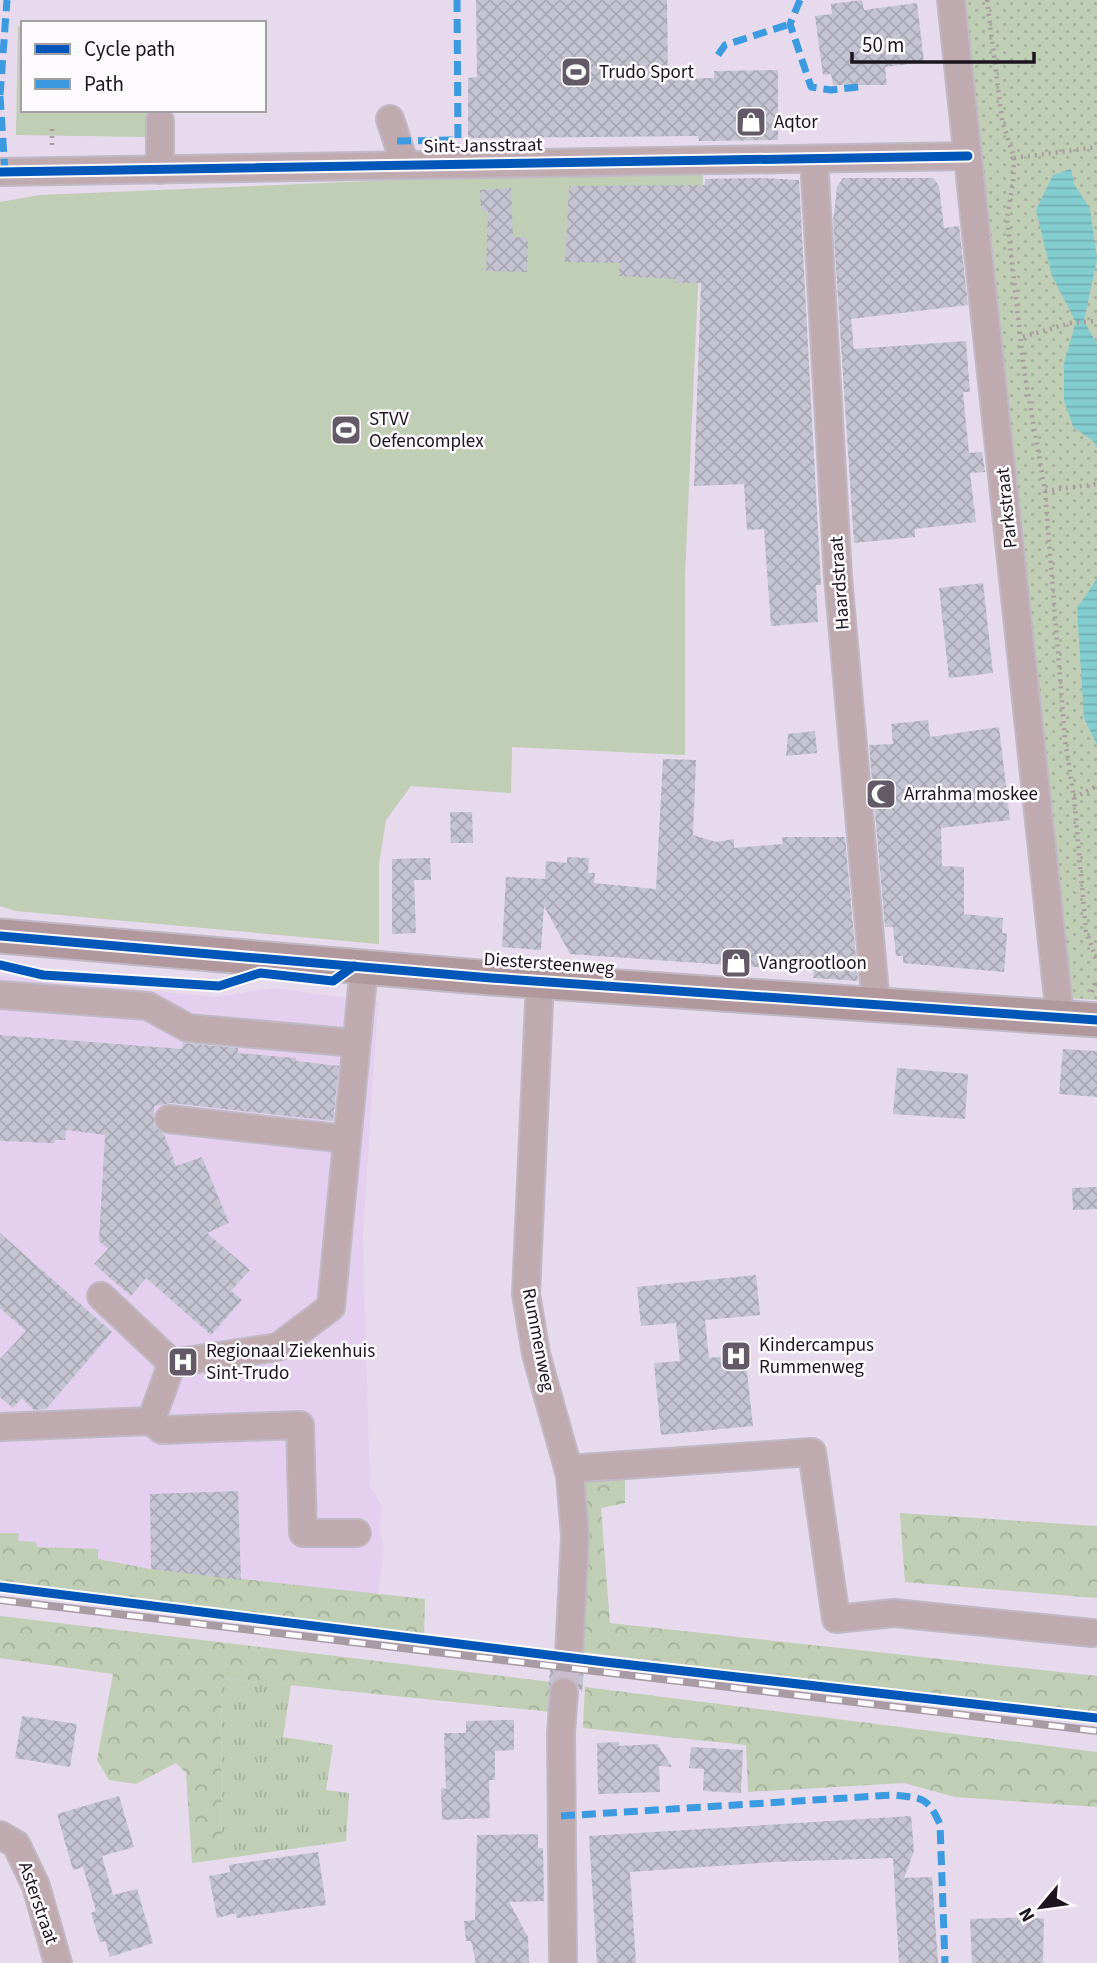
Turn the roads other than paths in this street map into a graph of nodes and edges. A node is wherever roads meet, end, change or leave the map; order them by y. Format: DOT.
graph roads {
  1 [pos="951,0"];
  2 [pos="390,119"];
  3 [pos="160,121"];
  4 [pos="968,156"];
  5 [pos="814,159"];
  6 [pos="405,165"];
  7 [pos="160,170"];
  8 [pos="0,172"];
  9 [pos="0,936"];
  10 [pos="364,967"];
  11 [pos="540,981"];
  12 [pos="0,995"];
  13 [pos="876,1005"];
  14 [pos="1060,1017"];
  15 [pos="1097,1020"];
  16 [pos="355,1043"];
  17 [pos="169,1119"];
  18 [pos="346,1139"];
  19 [pos="101,1296"];
  20 [pos="172,1363"];
  21 [pos="151,1421"];
  22 [pos="0,1427"];
  23 [pos="568,1469"];
  24 [pos="357,1533"];
  25 [pos="1092,1633"];
  26 [pos="569,1655"];
  27 [pos="564,1692"];
  28 [pos="8,1840"];
  29 [pos="58,1963"];
  30 [pos="563,1963"];
  1 -- 4 [label="street, Parkstraat"];
  2 -- 6 [label="street"];
  3 -- 7 [label="street"];
  4 -- 5 [label="street, Sint-Jansstraat"];
  4 -- 14 [label="street, Parkstraat"];
  5 -- 6 [label="street, Sint-Jansstraat"];
  5 -- 13 [label="street, Haardstraat"];
  6 -- 7 [label="street, Sint-Jansstraat"];
  7 -- 8 [label="street, Sint-Jansstraat"];
  9 -- 10 [label="main road, Diestersteenweg"];
  10 -- 11 [label="main road, Diestersteenweg"];
  10 -- 16 [label="street"];
  11 -- 13 [label="main road, Diestersteenweg"];
  11 -- 23 [label="street, Rummenweg"];
  12 -- 16 [label="street"];
  13 -- 14 [label="main road, Diestersteenweg"];
  14 -- 15 [label="main road, Diestersteenweg"];
  16 -- 18 [label="street"];
  17 -- 18 [label="street"];
  18 -- 20 [label="street"];
  19 -- 20 [label="street"];
  20 -- 21 [label="street"];
  21 -- 22 [label="street"];
  21 -- 24 [label="street"];
  23 -- 25 [label="street"];
  23 -- 26 [label="street, Rummenweg"];
  27 -- 30 [label="street"];
  28 -- 29 [label="street, Asterstraat"];
}
